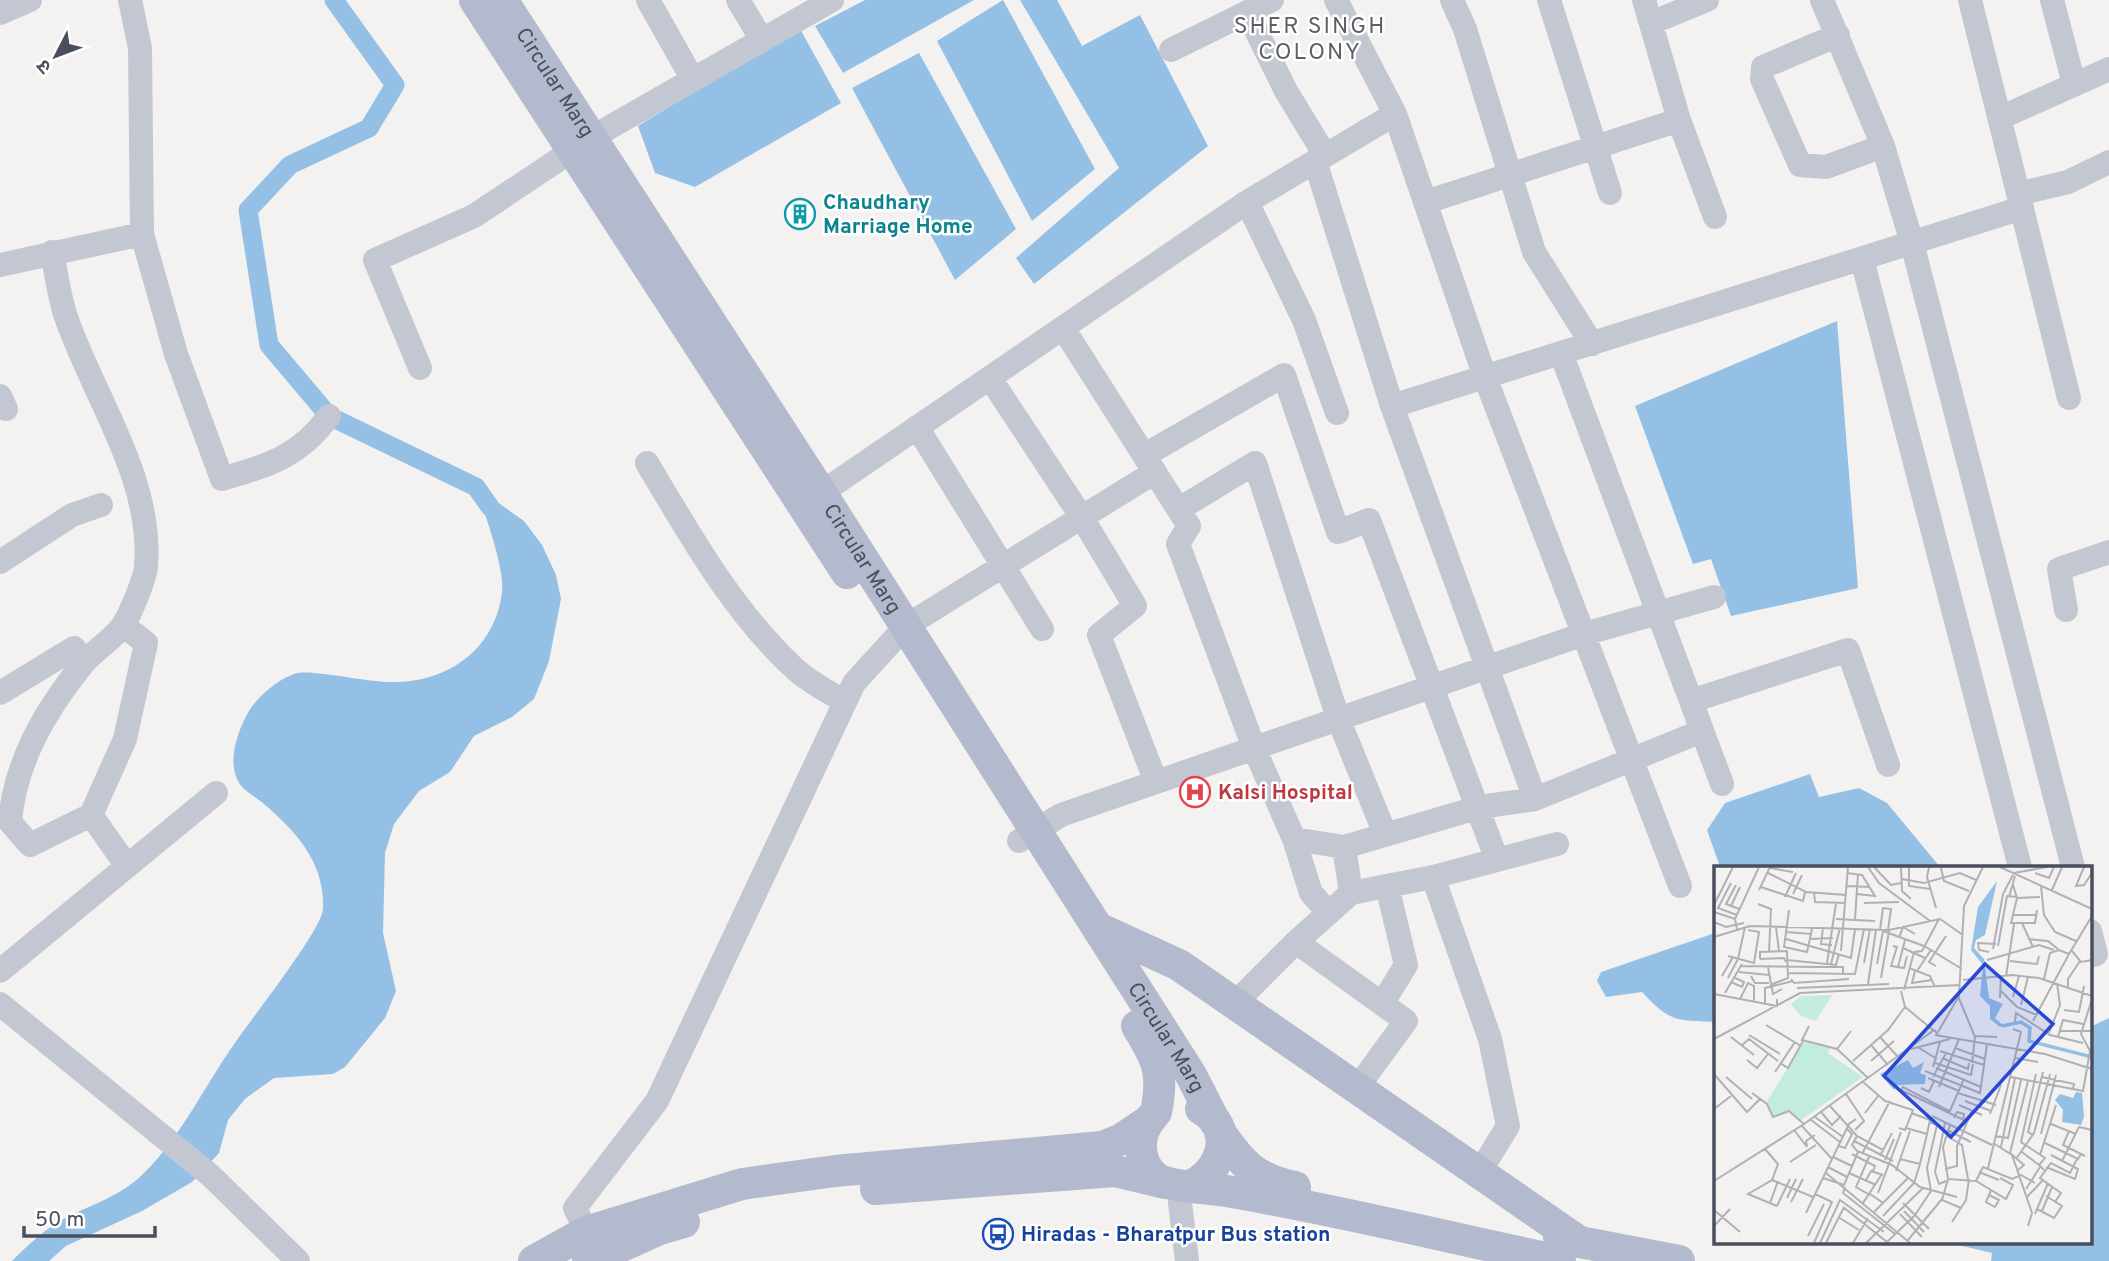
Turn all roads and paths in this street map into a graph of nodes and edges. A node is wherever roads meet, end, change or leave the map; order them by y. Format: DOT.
graph roads {
  1 [pos="30,0"];
  2 [pos="130,0"];
  3 [pos="475,0"];
  4 [pos="502,0"];
  5 [pos="648,0"];
  6 [pos="738,0"];
  7 [pos="832,0"];
  8 [pos="1272,0"];
  9 [pos="1336,0"];
  10 [pos="1452,0"];
  11 [pos="1549,0"];
  12 [pos="1707,0"];
  13 [pos="1822,0"];
  14 [pos="1970,0"];
  15 [pos="2052,0"];
  16 [pos="1648,11"];
  17 [pos="1247,12"];
  18 [pos="0,13"];
  19 [pos="1838,35"];
  20 [pos="762,40"];
  21 [pos="1171,50"];
  22 [pos="2109,69"];
  23 [pos="694,79"];
  24 [pos="2074,84"];
  25 [pos="1395,114"];
  26 [pos="2000,118"];
  27 [pos="1679,120"];
  28 [pos="582,144"];
  29 [pos="1884,146"];
  30 [pos="1594,147"];
  31 [pos="1320,158"];
  32 [pos="2109,162"];
  33 [pos="1510,174"];
  34 [pos="1610,193"];
  35 [pos="2020,201"];
  36 [pos="1247,202"];
  37 [pos="1426,202"];
  38 [pos="1715,217"];
  39 [pos="142,234"];
  40 [pos="1912,243"];
  41 [pos="52,252"];
  42 [pos="1862,259"];
  43 [pos="0,265"];
  44 [pos="1063,327"];
  45 [pos="1592,344"];
  46 [pos="1561,353"];
  47 [pos="420,368"];
  48 [pos="1485,377"];
  49 [pos="990,378"];
  50 [pos="2069,398"];
  51 [pos="1392,406"];
  52 [pos="1336,413"];
  53 [pos="329,416"];
  54 [pos="917,428"];
  55 [pos="647,463"];
  56 [pos="1150,463"];
  57 [pos="821,493"];
  58 [pos="101,505"];
  59 [pos="1179,509"];
  60 [pos="1081,516"];
  61 [pos="2109,552"];
  62 [pos="0,562"];
  63 [pos="1003,565"];
  64 [pos="1714,597"];
  65 [pos="2066,610"];
  66 [pos="1658,613"];
  67 [pos="123,625"];
  68 [pos="1042,629"];
  69 [pos="899,634"];
  70 [pos="1584,634"];
  71 [pos="84,663"];
  72 [pos="1487,667"];
  73 [pos="1433,685"];
  74 [pos="0,692"];
  75 [pos="1691,701"];
  76 [pos="845,702"];
  77 [pos="1338,719"];
  78 [pos="1702,731"];
  79 [pos="1254,748"];
  80 [pos="1632,759"];
  81 [pos="1888,765"];
  82 [pos="1156,782"];
  83 [pos="1721,785"];
  84 [pos="216,793"];
  85 [pos="1535,799"];
  86 [pos="1479,807"];
  87 [pos="91,815"];
  88 [pos="5,824"];
  89 [pos="1385,834"];
  90 [pos="1028,835"];
  91 [pos="1294,839"];
  92 [pos="1557,844"];
  93 [pos="1344,846"];
  94 [pos="1497,860"];
  95 [pos="127,866"];
  96 [pos="2020,866"];
  97 [pos="2073,866"];
  98 [pos="1433,877"];
  99 [pos="1387,886"];
  100 [pos="1680,886"];
  101 [pos="1351,893"];
  102 [pos="1329,913"];
  103 [pos="1098,928"];
  104 [pos="2092,939"];
  105 [pos="1296,942"];
  106 [pos="2092,955"];
  107 [pos="0,971"];
  108 [pos="0,1004"];
  109 [pos="1234,1004"];
  110 [pos="1382,1004"];
  111 [pos="1357,1088"];
  112 [pos="1152,1117"];
  113 [pos="1217,1127"];
  114 [pos="1479,1173"];
  115 [pos="1179,1185"];
  116 [pos="591,1249"];
  117 [pos="1569,1251"];
  118 [pos="298,1261"];
  119 [pos="534,1261"];
  120 [pos="1187,1261"];
  121 [pos="1679,1261"];
  1 -- 18 [label="street"];
  2 -- 39 [label="street"];
  3 -- 28 [label="main road, Circular Marg"];
  4 -- 28 [label="main road, Circular Marg"];
  5 -- 23 [label="street"];
  6 -- 20 [label="street"];
  7 -- 20 [label="street"];
  8 -- 17 [label="street"];
  9 -- 25 [label="street"];
  10 -- 33 [label="street"];
  11 -- 30 [label="street"];
  12 -- 16 [label="street"];
  13 -- 19 [label="street"];
  14 -- 26 [label="street"];
  15 -- 24 [label="street"];
  16 -- 27 [label="street"];
  17 -- 21 [label="street"];
  17 -- 31 [label="street"];
  19 -- 29 [label="street"];
  19 -- 29 [label="street"];
  20 -- 23 [label="street"];
  22 -- 24 [label="street"];
  23 -- 28 [label="street"];
  24 -- 26 [label="street"];
  25 -- 31 [label="street"];
  25 -- 37 [label="street"];
  26 -- 35 [label="street"];
  27 -- 30 [label="street"];
  27 -- 38 [label="street"];
  28 -- 47 [label="street"];
  28 -- 57 [label="main road, Circular Marg"];
  28 -- 69 [label="main road, Circular Marg"];
  29 -- 40 [label="street"];
  30 -- 33 [label="street"];
  30 -- 34 [label="street"];
  31 -- 36 [label="street"];
  31 -- 51 [label="street"];
  32 -- 35 [label="street"];
  33 -- 37 [label="street"];
  33 -- 45 [label="street"];
  35 -- 40 [label="street"];
  35 -- 50 [label="street"];
  36 -- 44 [label="street"];
  36 -- 52 [label="street"];
  37 -- 48 [label="street"];
  39 -- 41 [label="street"];
  39 -- 53 [label="street"];
  40 -- 42 [label="street"];
  40 -- 97 [label="street"];
  41 -- 43 [label="street"];
  41 -- 67 [label="street"];
  42 -- 45 [label="street"];
  42 -- 96 [label="street"];
  44 -- 49 [label="street"];
  44 -- 56 [label="street"];
  45 -- 46 [label="street"];
  46 -- 48 [label="street"];
  46 -- 66 [label="street"];
  48 -- 51 [label="street"];
  48 -- 70 [label="street"];
  49 -- 54 [label="street"];
  49 -- 60 [label="street"];
  51 -- 72 [label="street"];
  54 -- 57 [label="street"];
  54 -- 63 [label="street"];
  55 -- 76 [label="street"];
  56 -- 59 [label="street"];
  56 -- 60 [label="street"];
  56 -- 73 [label="street"];
  57 -- 69 [label="main road, Circular Marg"];
  58 -- 62 [label="street"];
  59 -- 77 [label="street"];
  59 -- 79 [label="street"];
  60 -- 63 [label="street"];
  60 -- 82 [label="street"];
  61 -- 65 [label="street"];
  63 -- 68 [label="street"];
  63 -- 69 [label="street"];
  64 -- 66 [label="street"];
  66 -- 70 [label="street"];
  66 -- 75 [label="street"];
  67 -- 71 [label="street"];
  67 -- 87 [label="street"];
  69 -- 76 [label="street"];
  69 -- 90 [label="main road, Circular Marg"];
  70 -- 72 [label="street"];
  70 -- 80 [label="street"];
  71 -- 74 [label="street"];
  71 -- 88 [label="street"];
  72 -- 73 [label="street"];
  72 -- 85 [label="street"];
  73 -- 77 [label="street"];
  73 -- 86 [label="street"];
  75 -- 78 [label="street"];
  75 -- 81 [label="street"];
  76 -- 116 [label="street"];
  77 -- 79 [label="street"];
  77 -- 89 [label="street"];
  78 -- 80 [label="street"];
  78 -- 83 [label="street"];
  79 -- 82 [label="street"];
  79 -- 91 [label="street"];
  80 -- 85 [label="street"];
  80 -- 100 [label="street"];
  82 -- 90 [label="street"];
  84 -- 95 [label="street"];
  85 -- 86 [label="street"];
  86 -- 89 [label="street"];
  86 -- 94 [label="street"];
  87 -- 88 [label="street"];
  87 -- 95 [label="street"];
  89 -- 93 [label="street"];
  90 -- 103 [label="main road, Circular Marg"];
  90 -- 112 [label="main road, Circular Marg"];
  91 -- 93 [label="street"];
  91 -- 102 [label="street"];
  92 -- 94 [label="street"];
  93 -- 101 [label="street"];
  94 -- 98 [label="street"];
  95 -- 107 [label="street"];
  98 -- 99 [label="street"];
  98 -- 114 [label="street"];
  99 -- 101 [label="street"];
  99 -- 110 [label="street"];
  101 -- 102 [label="street"];
  102 -- 105 [label="street"];
  103 -- 109 [label="main road"];
  103 -- 113 [label="main road, Circular Marg"];
  104 -- 106 [label="street"];
  105 -- 109 [label="street"];
  105 -- 110 [label="street"];
  108 -- 118 [label="street"];
  109 -- 111 [label="main road"];
  110 -- 111 [label="street"];
  111 -- 114 [label="main road"];
  112 -- 113 [label="main road"];
  112 -- 115 [label="main road"];
  112 -- 116 [label="main road"];
  113 -- 115 [label="main road"];
  113 -- 117 [label="main road, Circular Marg"];
  114 -- 117 [label="main road"];
  115 -- 116 [label="main road"];
  115 -- 117 [label="main road"];
  115 -- 120 [label="street"];
  116 -- 119 [label="main road"];
  117 -- 121 [label="main road"];
}
